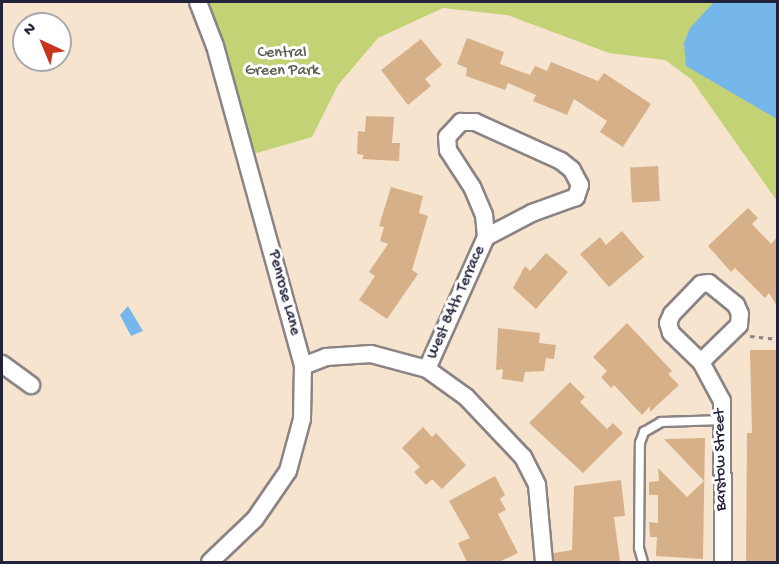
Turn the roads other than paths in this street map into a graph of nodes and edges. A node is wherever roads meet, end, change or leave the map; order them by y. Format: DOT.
graph roads {
  1 [pos="198,2"];
  2 [pos="486,237"];
  3 [pos="701,362"];
  4 [pos="2,364"];
  5 [pos="303,366"];
  6 [pos="427,369"];
  7 [pos="31,385"];
  8 [pos="724,420"];
  9 [pos="210,562"];
  10 [pos="544,562"];
  11 [pos="644,562"];
  12 [pos="723,562"];
  1 -- 5 [label="street, Penrose Lane"];
  2 -- 2 [label="street, West 84th Terrace"];
  2 -- 6 [label="street, West 84th Terrace"];
  3 -- 3 [label="street, Barstow Street"];
  3 -- 8 [label="street, Barstow Street"];
  4 -- 7 [label="street"];
  5 -- 6 [label="street"];
  5 -- 9 [label="street, Penrose Lane"];
  6 -- 10 [label="street"];
  8 -- 11 [label="lane"];
  8 -- 12 [label="street, Barstow Street"];
}
